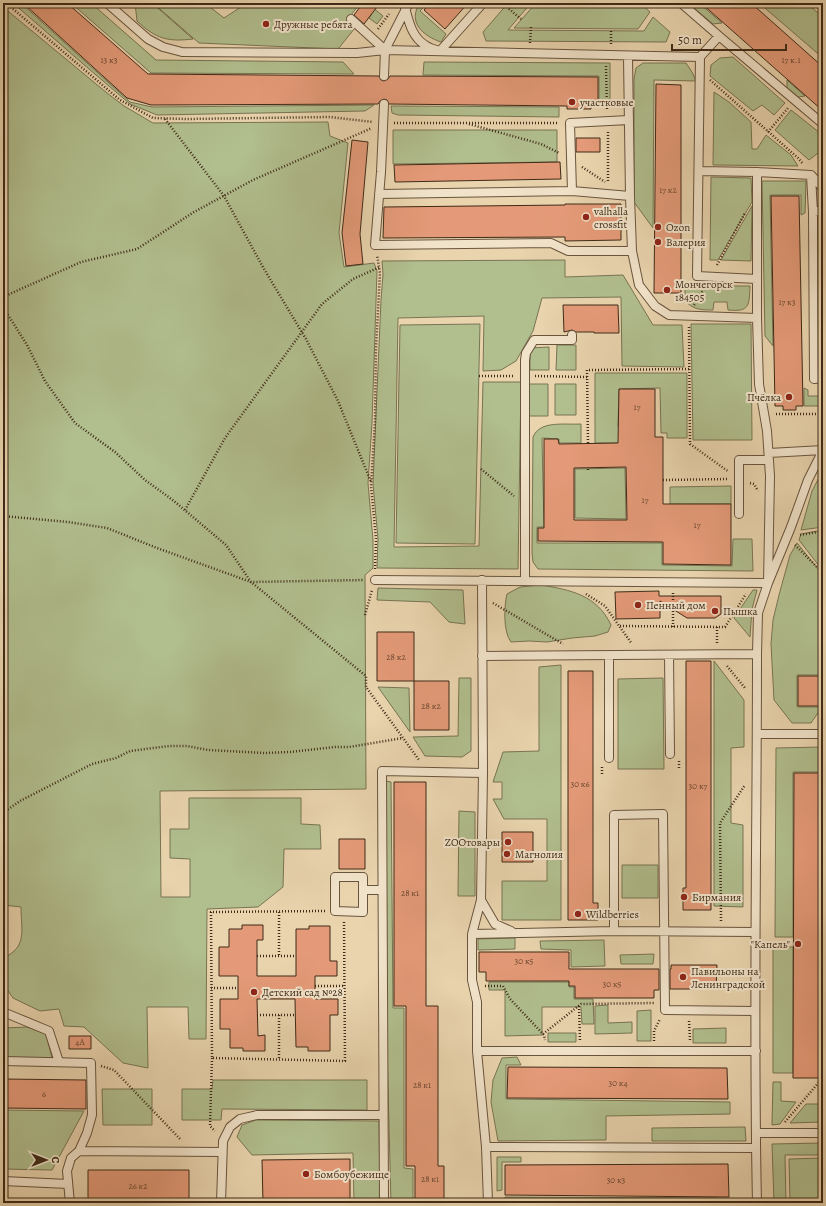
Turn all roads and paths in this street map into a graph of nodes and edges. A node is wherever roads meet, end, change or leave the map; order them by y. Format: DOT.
graph roads {
  1 [pos="6,3"];
  2 [pos="107,3"];
  3 [pos="386,3"];
  4 [pos="395,3"];
  5 [pos="483,3"];
  6 [pos="502,3"];
  7 [pos="646,3"];
  8 [pos="681,3"];
  9 [pos="407,6"];
  10 [pos="644,6"];
  11 [pos="392,8"];
  12 [pos="350,19"];
  13 [pos="522,19"];
  14 [pos="378,29"];
  15 [pos="718,36"];
  16 [pos="385,50"];
  17 [pos="440,51"];
  18 [pos="606,56"];
  19 [pos="628,57"];
  20 [pos="700,57"];
  21 [pos="700,71"];
  22 [pos="384,76"];
  23 [pos="794,100"];
  24 [pos="384,104"];
  25 [pos="165,119"];
  26 [pos="629,120"];
  27 [pos="607,121"];
  28 [pos="383,123"];
  29 [pos="466,123"];
  30 [pos="570,123"];
  31 [pos="823,124"];
  32 [pos="768,132"];
  33 [pos="572,161"];
  34 [pos="699,170"];
  35 [pos="757,172"];
  36 [pos="811,174"];
  37 [pos="608,183"];
  38 [pos="823,188"];
  39 [pos="572,191"];
  40 [pos="379,194"];
  41 [pos="224,196"];
  42 [pos="630,196"];
  43 [pos="823,210"];
  44 [pos="746,211"];
  45 [pos="813,212"];
  46 [pos="375,245"];
  47 [pos="632,251"];
  48 [pos="380,267"];
  49 [pos="711,276"];
  50 [pos="757,279"];
  51 [pos="3,297"];
  52 [pos="3,307"];
  53 [pos="688,316"];
  54 [pos="756,318"];
  55 [pos="689,331"];
  56 [pos="302,332"];
  57 [pos="572,335"];
  58 [pos="814,336"];
  59 [pos="823,336"];
  60 [pos="689,370"];
  61 [pos="823,378"];
  62 [pos="764,414"];
  63 [pos="823,414"];
  64 [pos="588,444"];
  65 [pos="823,450"];
  66 [pos="769,457"];
  67 [pos="481,469"];
  68 [pos="663,480"];
  69 [pos="739,480"];
  70 [pos="371,482"];
  71 [pos="760,496"];
  72 [pos="525,505"];
  73 [pos="185,510"];
  74 [pos="739,514"];
  75 [pos="3,516"];
  76 [pos="823,532"];
  77 [pos="787,537"];
  78 [pos="823,573"];
  79 [pos="375,580"];
  80 [pos="482,580"];
  81 [pos="525,580"];
  82 [pos="568,581"];
  83 [pos="251,582"];
  84 [pos="672,582"];
  85 [pos="753,583"];
  86 [pos="768,583"];
  87 [pos="482,597"];
  88 [pos="365,615"];
  89 [pos="620,626"];
  90 [pos="673,627"];
  91 [pos="716,627"];
  92 [pos="564,644"];
  93 [pos="717,654"];
  94 [pos="756,654"];
  95 [pos="669,655"];
  96 [pos="482,656"];
  97 [pos="609,656"];
  98 [pos="640,656"];
  99 [pos="747,690"];
  100 [pos="757,734"];
  101 [pos="823,734"];
  102 [pos="403,738"];
  103 [pos="670,754"];
  104 [pos="609,758"];
  105 [pos="756,767"];
  106 [pos="428,772"];
  107 [pos="483,773"];
  108 [pos="3,813"];
  109 [pos="363,890"];
  110 [pos="382,890"];
  111 [pos="481,900"];
  112 [pos="339,911"];
  113 [pos="279,912"];
  114 [pos="664,930"];
  115 [pos="614,931"];
  116 [pos="721,931"];
  117 [pos="755,932"];
  118 [pos="515,933"];
  119 [pos="472,934"];
  120 [pos="257,956"];
  121 [pos="279,956"];
  122 [pos="296,956"];
  123 [pos="314,986"];
  124 [pos="344,986"];
  125 [pos="483,986"];
  126 [pos="211,988"];
  127 [pos="238,988"];
  128 [pos="579,1005"];
  129 [pos="665,1006"];
  130 [pos="689,1010"];
  131 [pos="755,1011"];
  132 [pos="3,1012"];
  133 [pos="257,1015"];
  134 [pos="279,1015"];
  135 [pos="295,1015"];
  136 [pos="543,1034"];
  137 [pos="477,1051"];
  138 [pos="545,1051"];
  139 [pos="580,1051"];
  140 [pos="654,1051"];
  141 [pos="690,1051"];
  142 [pos="756,1051"];
  143 [pos="212,1058"];
  144 [pos="279,1059"];
  145 [pos="3,1061"];
  146 [pos="59,1062"];
  147 [pos="91,1063"];
  148 [pos="820,1081"];
  149 [pos="383,1115"];
  150 [pos="777,1132"];
  151 [pos="756,1133"];
  152 [pos="823,1133"];
  153 [pos="223,1140"];
  154 [pos="486,1147"];
  155 [pos="756,1148"];
  156 [pos="79,1151"];
  157 [pos="192,1152"];
  158 [pos="222,1152"];
  159 [pos="3,1181"];
  160 [pos="68,1184"];
  161 [pos="70,1203"];
  162 [pos="220,1203"];
  163 [pos="384,1203"];
  164 [pos="488,1203"];
  165 [pos="757,1203"];
  1 -- 25 [label="path"];
  2 -- 16 [label="lane"];
  3 -- 11 [label="path"];
  4 -- 11 [label="path"];
  5 -- 17 [label="lane"];
  6 -- 13 [label="path"];
  7 -- 10 [label="path"];
  8 -- 15 [label="lane"];
  9 -- 16 [label="lane"];
  9 -- 17 [label="lane"];
  11 -- 14 [label="path"];
  12 -- 16 [label="lane"];
  15 -- 20 [label="lane"];
  15 -- 23 [label="lane"];
  16 -- 17 [label="lane"];
  16 -- 22 [label="lane"];
  17 -- 18 [label="lane"];
  18 -- 19 [label="lane"];
  18 -- 27 [label="path"];
  19 -- 20 [label="lane"];
  19 -- 26 [label="lane"];
  20 -- 21 [label="lane"];
  21 -- 32 [label="path"];
  21 -- 34 [label="lane"];
  23 -- 31 [label="lane"];
  23 -- 32 [label="path"];
  24 -- 28 [label="lane"];
  25 -- 28 [label="path"];
  25 -- 41 [label="path"];
  26 -- 27 [label="lane"];
  26 -- 42 [label="lane"];
  27 -- 30 [label="lane"];
  27 -- 37 [label="path"];
  28 -- 29 [label="path"];
  28 -- 40 [label="lane"];
  28 -- 41 [label="path"];
  29 -- 30 [label="path"];
  29 -- 33 [label="path"];
  30 -- 33 [label="lane"];
  32 -- 36 [label="path"];
  33 -- 37 [label="path"];
  33 -- 39 [label="lane"];
  34 -- 35 [label="lane"];
  34 -- 49 [label="lane"];
  35 -- 36 [label="lane"];
  35 -- 50 [label="lane"];
  36 -- 38 [label="lane"];
  36 -- 45 [label="lane"];
  37 -- 42 [label="path"];
  39 -- 40 [label="lane"];
  39 -- 42 [label="lane"];
  40 -- 46 [label="lane"];
  41 -- 51 [label="path"];
  41 -- 56 [label="path"];
  42 -- 47 [label="lane"];
  43 -- 45 [label="lane"];
  44 -- 49 [label="path"];
  45 -- 58 [label="lane"];
  46 -- 47 [label="lane"];
  46 -- 48 [label="path"];
  47 -- 53 [label="lane"];
  48 -- 56 [label="path"];
  48 -- 70 [label="path"];
  49 -- 50 [label="lane"];
  49 -- 53 [label="path"];
  50 -- 54 [label="lane"];
  52 -- 73 [label="path"];
  53 -- 54 [label="lane"];
  54 -- 62 [label="lane"];
  55 -- 60 [label="path"];
  56 -- 70 [label="path"];
  56 -- 73 [label="path"];
  57 -- 72 [label="lane"];
  58 -- 59 [label="lane"];
  58 -- 61 [label="lane"];
  60 -- 64 [label="path"];
  60 -- 69 [label="path"];
  62 -- 63 [label="path"];
  62 -- 66 [label="lane"];
  65 -- 66 [label="lane"];
  65 -- 77 [label="lane"];
  66 -- 69 [label="lane"];
  66 -- 86 [label="lane"];
  67 -- 72 [label="path"];
  68 -- 69 [label="path"];
  69 -- 71 [label="path"];
  69 -- 74 [label="lane"];
  70 -- 79 [label="path"];
  72 -- 81 [label="lane"];
  73 -- 83 [label="path"];
  75 -- 83 [label="path"];
  76 -- 77 [label="path"];
  77 -- 78 [label="path"];
  77 -- 86 [label="lane"];
  79 -- 80 [label="lane"];
  79 -- 83 [label="path"];
  79 -- 88 [label="path"];
  80 -- 81 [label="lane"];
  80 -- 87 [label="lane"];
  81 -- 82 [label="lane"];
  82 -- 84 [label="lane"];
  82 -- 89 [label="path"];
  83 -- 102 [label="path"];
  84 -- 85 [label="lane"];
  84 -- 90 [label="path"];
  85 -- 86 [label="lane"];
  85 -- 91 [label="path"];
  86 -- 94 [label="lane"];
  87 -- 92 [label="path"];
  87 -- 96 [label="lane"];
  89 -- 90 [label="path"];
  89 -- 98 [label="path"];
  90 -- 91 [label="path"];
  91 -- 93 [label="path"];
  93 -- 94 [label="lane"];
  93 -- 95 [label="lane"];
  93 -- 99 [label="path"];
  94 -- 100 [label="lane"];
  95 -- 98 [label="lane"];
  95 -- 103 [label="lane"];
  96 -- 97 [label="lane"];
  96 -- 107 [label="lane"];
  97 -- 98 [label="lane"];
  97 -- 104 [label="lane"];
  100 -- 101 [label="lane"];
  100 -- 105 [label="lane"];
  102 -- 106 [label="path"];
  102 -- 108 [label="path"];
  105 -- 116 [label="path"];
  105 -- 117 [label="lane"];
  106 -- 107 [label="lane"];
  106 -- 110 [label="lane"];
  107 -- 111 [label="lane"];
  109 -- 110 [label="lane"];
  109 -- 112 [label="lane"];
  109 -- 112 [label="lane"];
  110 -- 149 [label="lane"];
  111 -- 118 [label="lane"];
  111 -- 119 [label="lane"];
  112 -- 113 [label="path"];
  112 -- 124 [label="path"];
  113 -- 121 [label="path"];
  113 -- 126 [label="path"];
  114 -- 115 [label="lane"];
  114 -- 115 [label="lane"];
  114 -- 116 [label="lane"];
  114 -- 129 [label="lane"];
  115 -- 118 [label="lane"];
  116 -- 117 [label="lane"];
  117 -- 131 [label="lane"];
  118 -- 119 [label="lane"];
  119 -- 137 [label="lane"];
  120 -- 121 [label="path"];
  121 -- 122 [label="path"];
  123 -- 124 [label="path"];
  124 -- 144 [label="path"];
  125 -- 136 [label="path"];
  126 -- 127 [label="path"];
  126 -- 143 [label="path"];
  128 -- 129 [label="path"];
  128 -- 136 [label="path"];
  128 -- 139 [label="path"];
  129 -- 130 [label="lane"];
  129 -- 140 [label="path"];
  130 -- 131 [label="lane"];
  130 -- 141 [label="path"];
  131 -- 142 [label="lane"];
  132 -- 146 [label="lane"];
  133 -- 134 [label="path"];
  134 -- 135 [label="path"];
  134 -- 144 [label="path"];
  136 -- 138 [label="path"];
  137 -- 138 [label="lane"];
  137 -- 154 [label="lane"];
  138 -- 139 [label="lane"];
  139 -- 140 [label="lane"];
  140 -- 141 [label="lane"];
  141 -- 142 [label="lane"];
  142 -- 151 [label="lane"];
  143 -- 144 [label="path"];
  143 -- 153 [label="path"];
  145 -- 146 [label="lane"];
  146 -- 147 [label="lane"];
  147 -- 156 [label="lane"];
  147 -- 157 [label="path"];
  148 -- 150 [label="path"];
  149 -- 153 [label="lane"];
  149 -- 163 [label="lane"];
  150 -- 151 [label="lane"];
  150 -- 152 [label="lane"];
  151 -- 155 [label="lane"];
  153 -- 158 [label="lane"];
  154 -- 155 [label="lane"];
  154 -- 164 [label="lane"];
  155 -- 165 [label="lane"];
  156 -- 157 [label="lane"];
  156 -- 160 [label="lane"];
  157 -- 158 [label="lane"];
  158 -- 162 [label="lane"];
  159 -- 160 [label="lane"];
  160 -- 161 [label="lane"];
}
